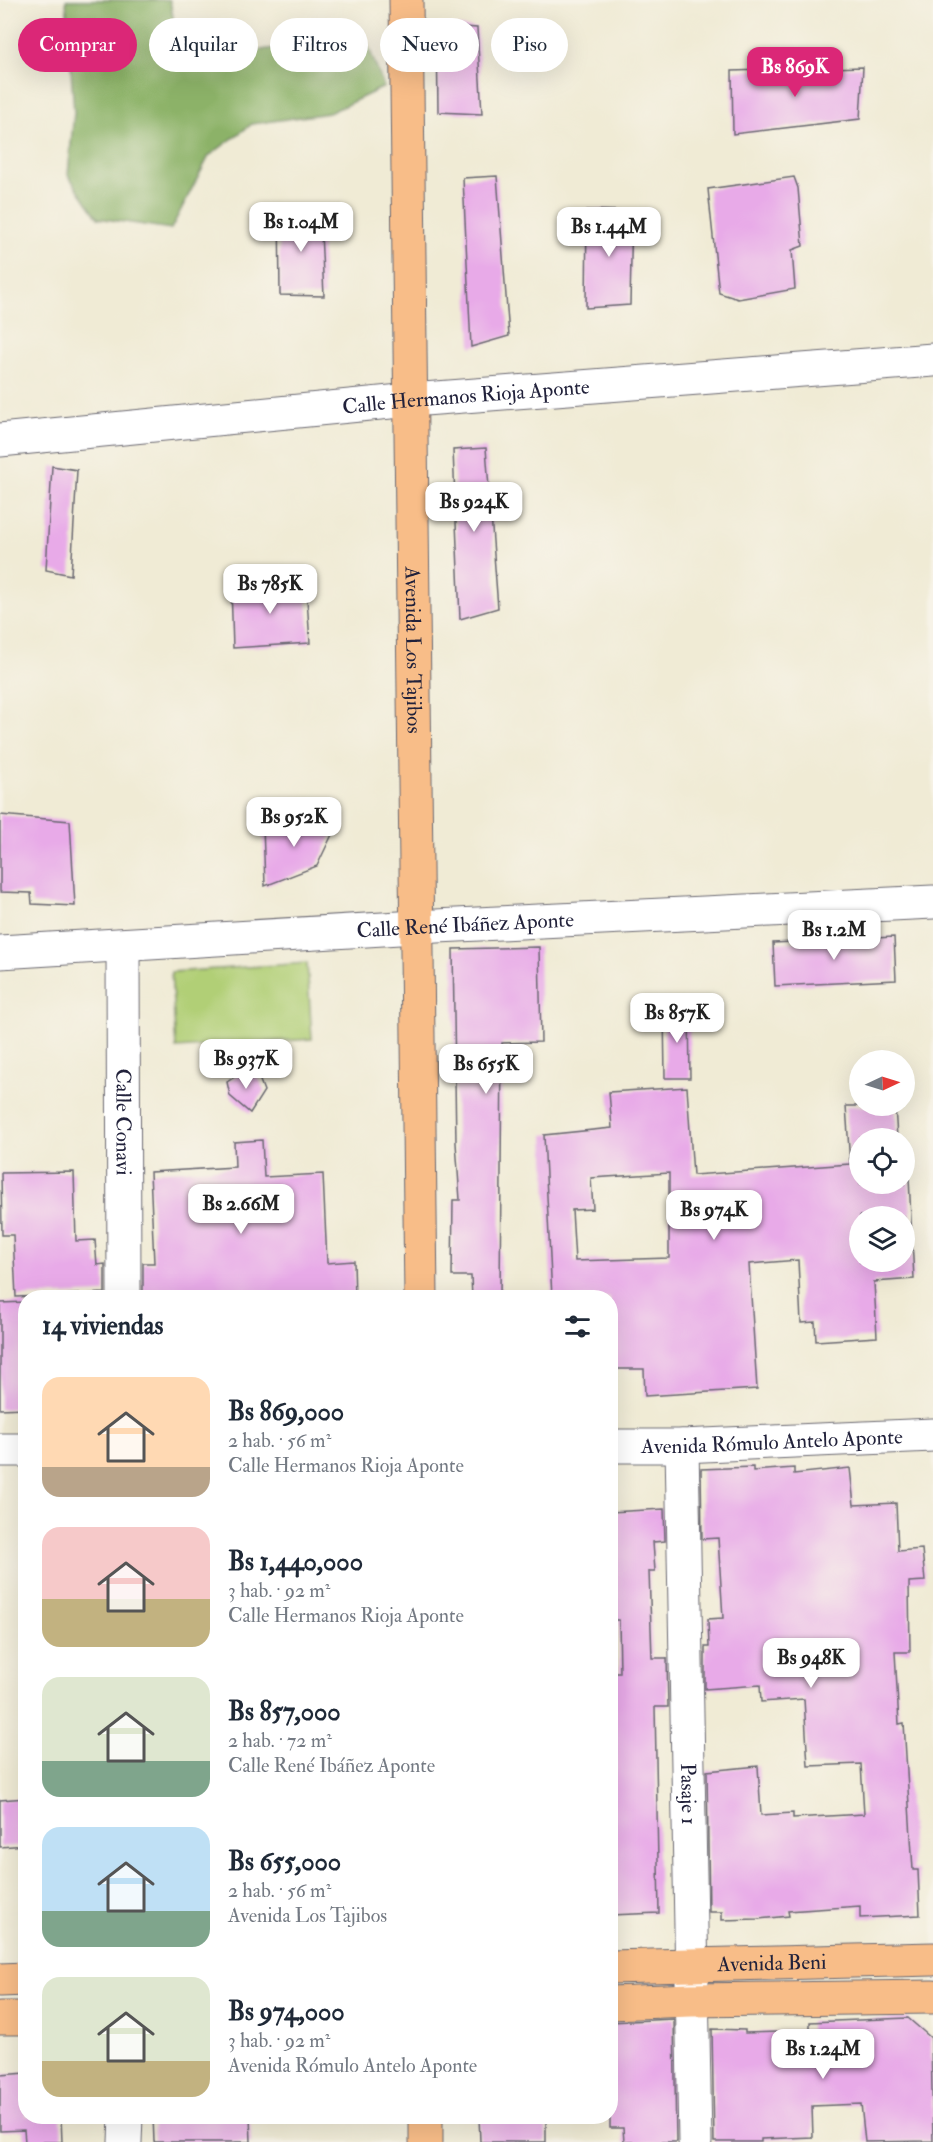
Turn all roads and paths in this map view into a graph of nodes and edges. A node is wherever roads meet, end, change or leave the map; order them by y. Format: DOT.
graph roads {
  1 [pos="406,0"];
  2 [pos="933,360"];
  3 [pos="411,400"];
  4 [pos="0,440"];
  5 [pos="933,902"];
  6 [pos="416,927"];
  7 [pos="123,946"];
  8 [pos="0,952"];
  9 [pos="124,1290"];
  10 [pos="421,1290"];
  11 [pos="933,1435"];
  12 [pos="618,1446"];
  13 [pos="682,1446"];
  14 [pos="0,1450"];
  15 [pos="18,1450"];
  16 [pos="933,1959"];
  17 [pos="691,1965"];
  18 [pos="618,1967"];
  19 [pos="18,1979"];
  20 [pos="0,1980"];
  21 [pos="933,1996"];
  22 [pos="691,2000"];
  23 [pos="618,2003"];
  24 [pos="0,2018"];
  25 [pos="18,2018"];
  26 [pos="126,2124"];
  27 [pos="426,2124"];
  28 [pos="125,2142"];
  29 [pos="426,2142"];
  30 [pos="695,2142"];
  1 -- 3 [label="main road, Avenida Los Tajibos"];
  2 -- 3 [label="street, Calle Hermanos Rioja Aponte"];
  3 -- 4 [label="street, Calle Hermanos Rioja Aponte"];
  3 -- 6 [label="main road, Avenida Los Tajibos"];
  5 -- 6 [label="street, Calle René Ibáñez Aponte"];
  6 -- 7 [label="street, Calle René Ibáñez Aponte"];
  6 -- 10 [label="main road, Avenida Los Tajibos"];
  7 -- 8 [label="street, Calle René Ibáñez Aponte"];
  7 -- 9 [label="street, Calle Conavi"];
  11 -- 13 [label="street, Avenida Rómulo Antelo Aponte"];
  12 -- 13 [label="street, Avenida Rómulo Antelo Aponte"];
  13 -- 17 [label="street, Pasaje 1"];
  14 -- 15 [label="street"];
  16 -- 17 [label="main road, Avenida Beni"];
  17 -- 18 [label="main road, Avenida Beni"];
  17 -- 22 [label="street, Pasaje 1"];
  19 -- 20 [label="main road"];
  21 -- 22 [label="main road, Avenida Beni"];
  22 -- 23 [label="main road, Avenida Beni"];
  22 -- 30 [label="street, Pasaje 1"];
  24 -- 25 [label="main road"];
  26 -- 28 [label="street"];
  27 -- 29 [label="main road"];
}
